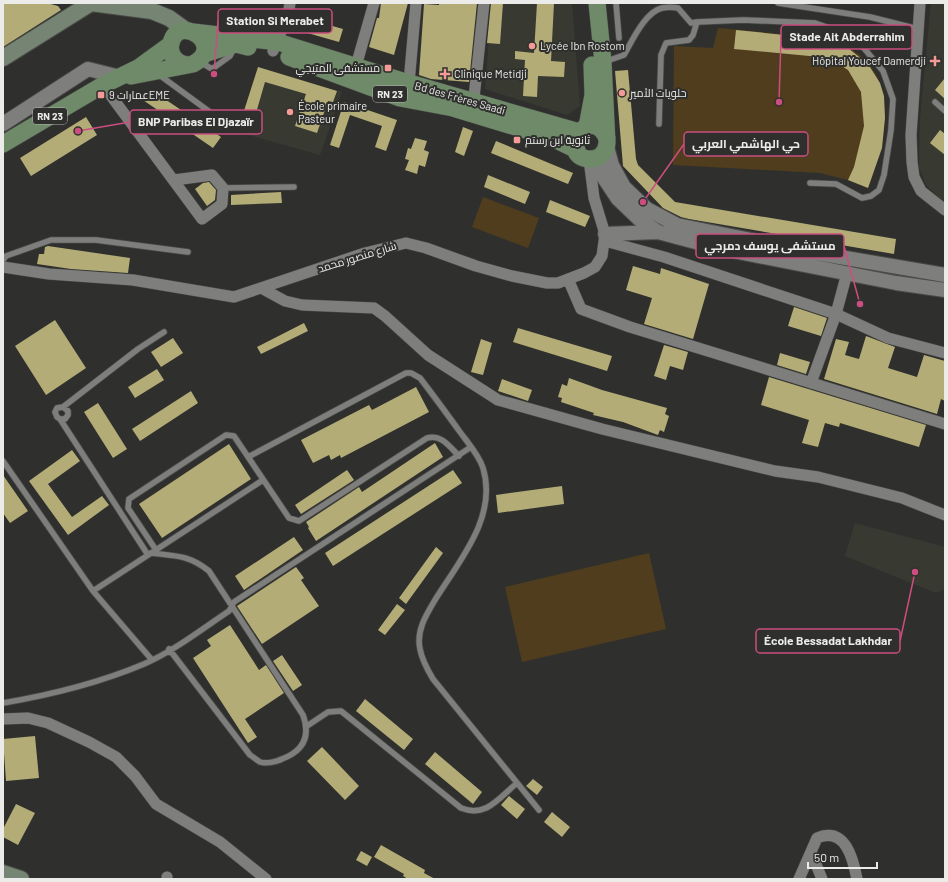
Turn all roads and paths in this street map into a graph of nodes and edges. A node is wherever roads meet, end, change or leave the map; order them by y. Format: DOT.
graph roads {
  1 [pos="91,3"];
  2 [pos="290,3"];
  3 [pos="374,3"];
  4 [pos="416,3"];
  5 [pos="484,3"];
  6 [pos="587,3"];
  7 [pos="597,3"];
  8 [pos="616,3"];
  9 [pos="778,3"];
  10 [pos="920,3"];
  11 [pos="136,6"];
  12 [pos="170,18"];
  13 [pos="698,22"];
  14 [pos="918,29"];
  15 [pos="190,31"];
  16 [pos="619,38"];
  17 [pos="233,40"];
  18 [pos="172,42"];
  19 [pos="275,47"];
  20 [pos="3,58"];
  21 [pos="196,60"];
  22 [pos="603,62"];
  23 [pos="356,66"];
  24 [pos="155,71"];
  25 [pos="120,77"];
  26 [pos="409,83"];
  27 [pos="103,85"];
  28 [pos="935,102"];
  29 [pos="473,107"];
  30 [pos="591,108"];
  31 [pos="945,111"];
  32 [pos="3,124"];
  33 [pos="658,124"];
  34 [pos="228,126"];
  35 [pos="576,129"];
  36 [pos="3,144"];
  37 [pos="595,151"];
  38 [pos="174,180"];
  39 [pos="810,183"];
  40 [pos="294,187"];
  41 [pos="223,188"];
  42 [pos="945,210"];
  43 [pos="658,232"];
  44 [pos="605,238"];
  45 [pos="188,252"];
  46 [pos="3,260"];
  47 [pos="3,267"];
  48 [pos="899,268"];
  49 [pos="847,273"];
  50 [pos="945,275"];
  51 [pos="568,280"];
  52 [pos="896,283"];
  53 [pos="263,288"];
  54 [pos="945,290"];
  55 [pos="836,314"];
  56 [pos="164,332"];
  57 [pos="945,353"];
  58 [pos="811,383"];
  59 [pos="945,424"];
  60 [pos="471,447"];
  61 [pos="459,456"];
  62 [pos="248,457"];
  63 [pos="3,461"];
  64 [pos="263,480"];
  65 [pos="945,515"];
  66 [pos="152,553"];
  67 [pos="93,592"];
  68 [pos="232,607"];
  69 [pos="169,650"];
  70 [pos="152,660"];
  71 [pos="3,703"];
  72 [pos="3,719"];
  73 [pos="307,726"];
  74 [pos="517,783"];
  75 [pos="539,810"];
  76 [pos="811,852"];
  77 [pos="3,873"];
  78 [pos="21,879"];
  79 [pos="266,879"];
  80 [pos="799,879"];
  81 [pos="822,879"];
  82 [pos="857,879"];
  1 -- 11 [label="main road"];
  1 -- 20 [label="main road"];
  2 -- 19 [label="street"];
  3 -- 23 [label="street"];
  4 -- 26 [label="street"];
  5 -- 29 [label="street"];
  6 -- 30 [label="main road"];
  7 -- 22 [label="main road"];
  8 -- 16 [label="lane"];
  9 -- 14 [label="lane"];
  10 -- 14 [label="street"];
  11 -- 12 [label="main road"];
  12 -- 15 [label="main road"];
  12 -- 18 [label="main road"];
  13 -- 22 [label="lane"];
  13 -- 33 [label="lane"];
  13 -- 39 [label="lane"];
  14 -- 42 [label="street"];
  15 -- 17 [label="main road, Bd des Frères Saadi / RN 23"];
  15 -- 18 [label="main road"];
  15 -- 21 [label="main road"];
  17 -- 19 [label="main road, Bd des Frères Saadi / RN 23"];
  17 -- 19 [label="lane"];
  17 -- 21 [label="main road, Bd des Frères Saadi / RN 23"];
  18 -- 21 [label="main road"];
  18 -- 25 [label="main road, RN 23"];
  19 -- 23 [label="main road, Bd des Frères Saadi / RN 23"];
  19 -- 29 [label="main road, Bd des Frères Saadi / RN 23"];
  21 -- 24 [label="main road, RN 23"];
  22 -- 37 [label="main road"];
  23 -- 26 [label="main road, Bd des Frères Saadi / RN 23"];
  24 -- 25 [label="main road, RN 23"];
  24 -- 34 [label="lane"];
  25 -- 27 [label="main road, RN 23"];
  25 -- 32 [label="street"];
  26 -- 29 [label="main road, Bd des Frères Saadi / RN 23"];
  27 -- 36 [label="main road, RN 23"];
  27 -- 38 [label="street"];
  28 -- 31 [label="lane"];
  29 -- 35 [label="main road, Bd des Frères Saadi / RN 23"];
  29 -- 37 [label="main road, Bd des Frères Saadi / RN 23"];
  30 -- 35 [label="main road"];
  30 -- 35 [label="main road"];
  35 -- 37 [label="main road"];
  35 -- 37 [label="main road, Bd des Frères Saadi"];
  37 -- 43 [label="street"];
  37 -- 44 [label="street"];
  37 -- 48 [label="street"];
  38 -- 41 [label="street"];
  38 -- 41 [label="street"];
  40 -- 41 [label="lane"];
  43 -- 44 [label="street"];
  43 -- 49 [label="street"];
  44 -- 51 [label="street, شارع منصور محمد"];
  44 -- 55 [label="street"];
  45 -- 46 [label="lane"];
  47 -- 53 [label="street, شارع منصور محمد"];
  48 -- 50 [label="street"];
  48 -- 52 [label="street"];
  49 -- 52 [label="street"];
  49 -- 55 [label="street"];
  51 -- 53 [label="street, شارع منصور محمد"];
  51 -- 58 [label="street"];
  52 -- 54 [label="street"];
  53 -- 65 [label="street"];
  55 -- 57 [label="street"];
  55 -- 58 [label="street"];
  56 -- 66 [label="lane"];
  58 -- 59 [label="street"];
  60 -- 61 [label="lane"];
  60 -- 62 [label="lane"];
  60 -- 74 [label="lane"];
  61 -- 64 [label="lane"];
  61 -- 68 [label="lane"];
  62 -- 64 [label="lane"];
  62 -- 66 [label="lane"];
  63 -- 67 [label="lane"];
  64 -- 66 [label="lane"];
  66 -- 67 [label="lane"];
  66 -- 68 [label="lane"];
  67 -- 70 [label="lane"];
  68 -- 69 [label="lane"];
  68 -- 73 [label="lane"];
  69 -- 70 [label="lane"];
  69 -- 73 [label="lane"];
  70 -- 71 [label="lane"];
  72 -- 79 [label="street"];
  73 -- 74 [label="lane"];
  74 -- 75 [label="lane"];
  76 -- 80 [label="street"];
  76 -- 81 [label="street"];
  76 -- 82 [label="street"];
  77 -- 78 [label="main road"];
}
